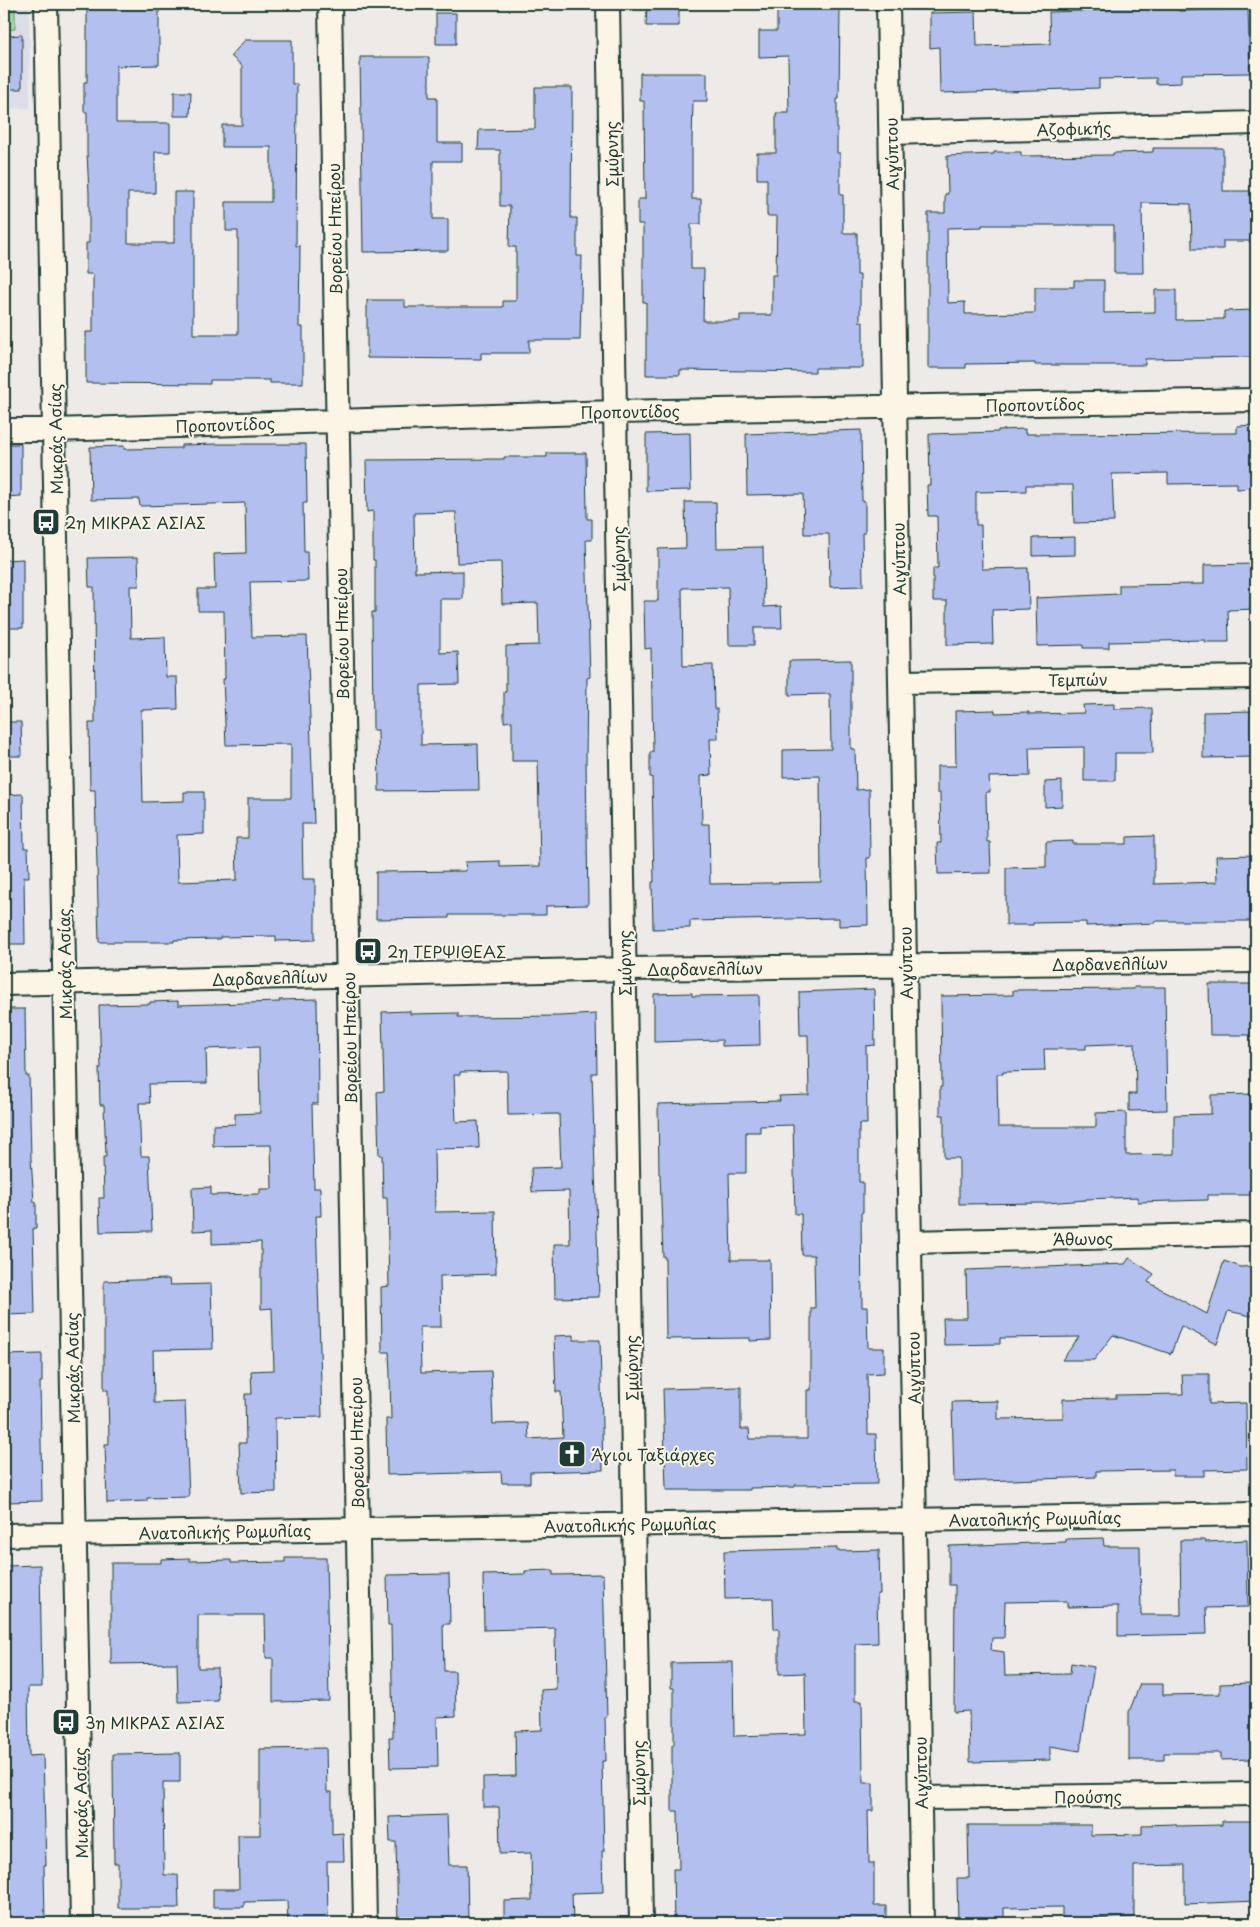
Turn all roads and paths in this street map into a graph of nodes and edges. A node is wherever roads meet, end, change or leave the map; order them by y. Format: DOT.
graph roads {
  1 [pos="46,4"];
  2 [pos="330,4"];
  3 [pos="608,4"];
  4 [pos="888,4"];
  5 [pos="1256,123"];
  6 [pos="891,133"];
  7 [pos="1256,400"];
  8 [pos="896,406"];
  9 [pos="615,412"];
  10 [pos="338,420"];
  11 [pos="4,430"];
  12 [pos="54,430"];
  13 [pos="1256,677"];
  14 [pos="900,682"];
  15 [pos="1256,961"];
  16 [pos="905,965"];
  17 [pos="624,969"];
  18 [pos="347,975"];
  19 [pos="65,983"];
  20 [pos="4,984"];
  21 [pos="1256,1234"];
  22 [pos="910,1242"];
  23 [pos="1256,1514"];
  24 [pos="915,1520"];
  25 [pos="634,1524"];
  26 [pos="358,1529"];
  27 [pos="75,1533"];
  28 [pos="4,1535"];
  29 [pos="1256,1794"];
  30 [pos="920,1798"];
  31 [pos="82,1923"];
  32 [pos="364,1923"];
  33 [pos="640,1923"];
  34 [pos="922,1923"];
  1 -- 12 [label="street, Μικράς Ασίας"];
  2 -- 10 [label="street, Βορείου Ηπείρου"];
  3 -- 9 [label="street, Σμύρνης"];
  4 -- 6 [label="street, Αιγύπτου"];
  5 -- 6 [label="street, Αζοφικής"];
  6 -- 8 [label="street, Αιγύπτου"];
  7 -- 8 [label="street, Προποντίδος"];
  8 -- 9 [label="street, Προποντίδος"];
  8 -- 14 [label="street, Αιγύπτου"];
  9 -- 10 [label="street, Προποντίδος"];
  9 -- 17 [label="street, Σμύρνης"];
  10 -- 12 [label="street, Προποντίδος"];
  10 -- 18 [label="street, Βορείου Ηπείρου"];
  11 -- 12 [label="street, Προποντίδος"];
  12 -- 19 [label="street, Μικράς Ασίας"];
  13 -- 14 [label="street, Τεμπών"];
  14 -- 16 [label="street, Αιγύπτου"];
  15 -- 16 [label="street, Δαρδανελλίων"];
  16 -- 17 [label="street, Δαρδανελλίων"];
  16 -- 22 [label="street, Αιγύπτου"];
  17 -- 18 [label="street, Δαρδανελλίων"];
  17 -- 25 [label="street, Σμύρνης"];
  18 -- 19 [label="street, Δαρδανελλίων"];
  18 -- 26 [label="street, Βορείου Ηπείρου"];
  19 -- 20 [label="street, Δαρδανελλίων"];
  19 -- 27 [label="street, Μικράς Ασίας"];
  21 -- 22 [label="street, Άθωνος"];
  22 -- 24 [label="street, Αιγύπτου"];
  23 -- 24 [label="street, Ανατολικής Ρωμυλίας"];
  24 -- 25 [label="street, Ανατολικής Ρωμυλίας"];
  24 -- 30 [label="street, Αιγύπτου"];
  25 -- 26 [label="street, Ανατολικής Ρωμυλίας"];
  25 -- 33 [label="street, Σμύρνης"];
  26 -- 27 [label="street, Ανατολικής Ρωμυλίας"];
  26 -- 32 [label="street, Βορείου Ηπείρου"];
  27 -- 28 [label="street, Ανατολικής Ρωμυλίας"];
  27 -- 31 [label="street, Μικράς Ασίας"];
  29 -- 30 [label="street, Προύσης"];
  30 -- 34 [label="street, Αιγύπτου"];
}
